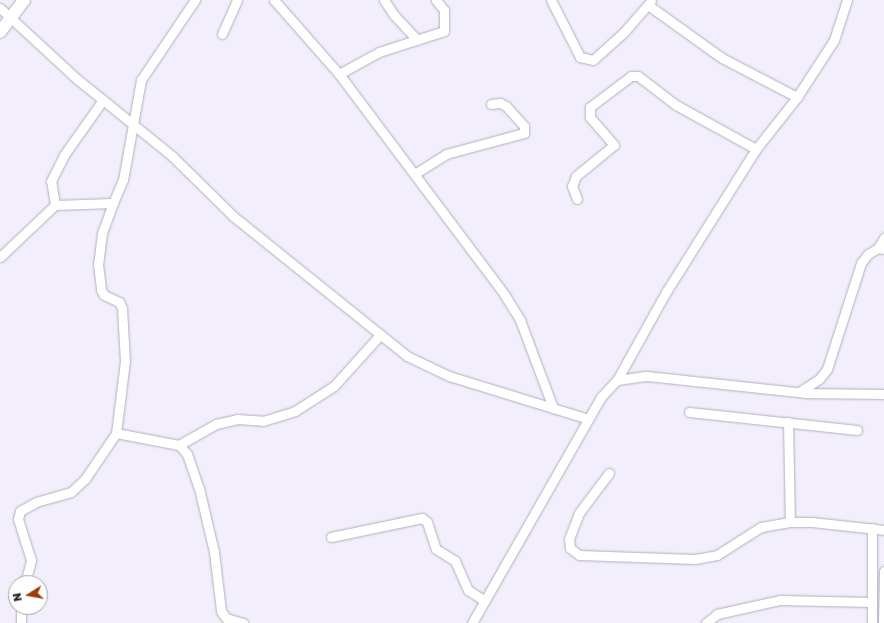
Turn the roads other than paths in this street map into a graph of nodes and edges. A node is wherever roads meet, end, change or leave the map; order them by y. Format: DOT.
graph roads {
  1 [pos="24,0"];
  2 [pos="195,0"];
  3 [pos="237,0"];
  4 [pos="274,0"];
  5 [pos="384,0"];
  6 [pos="436,0"];
  7 [pos="551,0"];
  8 [pos="847,0"];
  9 [pos="650,2"];
  10 [pos="0,8"];
  11 [pos="10,19"];
  12 [pos="0,32"];
  13 [pos="222,34"];
  14 [pos="417,40"];
  15 [pos="339,74"];
  16 [pos="797,97"];
  17 [pos="103,100"];
  18 [pos="491,104"];
  19 [pos="134,127"];
  20 [pos="756,149"];
  21 [pos="416,173"];
  22 [pos="577,199"];
  23 [pos="113,203"];
  24 [pos="55,205"];
  25 [pos="884,238"];
  26 [pos="881,249"];
  27 [pos="0,257"];
  28 [pos="380,335"];
  29 [pos="618,380"];
  30 [pos="799,392"];
  31 [pos="884,394"];
  32 [pos="553,408"];
  33 [pos="689,412"];
  34 [pos="589,419"];
  35 [pos="788,422"];
  36 [pos="857,430"];
  37 [pos="116,432"];
  38 [pos="179,445"];
  39 [pos="609,473"];
  40 [pos="790,522"];
  41 [pos="872,528"];
  42 [pos="884,530"];
  43 [pos="331,537"];
  44 [pos="884,571"];
  45 [pos="27,575"];
  46 [pos="485,601"];
  47 [pos="872,602"];
  48 [pos="243,623"];
  49 [pos="472,623"];
  50 [pos="706,623"];
  51 [pos="872,623"];
  52 [pos="883,623"];
  1 -- 11 [label="street"];
  2 -- 19 [label="street"];
  3 -- 13 [label="street"];
  4 -- 15 [label="street"];
  5 -- 14 [label="street"];
  6 -- 14 [label="street"];
  7 -- 9 [label="street"];
  8 -- 16 [label="street"];
  9 -- 16 [label="street"];
  10 -- 11 [label="street"];
  11 -- 12 [label="street"];
  11 -- 17 [label="street"];
  14 -- 15 [label="street"];
  15 -- 21 [label="street"];
  16 -- 20 [label="street"];
  17 -- 19 [label="street"];
  17 -- 24 [label="street"];
  18 -- 21 [label="street"];
  19 -- 23 [label="street"];
  19 -- 28 [label="street"];
  20 -- 22 [label="street"];
  20 -- 29 [label="street"];
  21 -- 32 [label="street"];
  23 -- 24 [label="street"];
  23 -- 37 [label="street"];
  24 -- 27 [label="street"];
  25 -- 26 [label="street"];
  26 -- 30 [label="street"];
  28 -- 32 [label="street"];
  28 -- 38 [label="street"];
  29 -- 30 [label="street"];
  29 -- 34 [label="street"];
  30 -- 31 [label="street"];
  32 -- 34 [label="street"];
  33 -- 35 [label="street"];
  34 -- 46 [label="street"];
  35 -- 36 [label="street"];
  35 -- 40 [label="street"];
  37 -- 38 [label="street"];
  37 -- 45 [label="street"];
  38 -- 48 [label="street"];
  39 -- 40 [label="street"];
  40 -- 41 [label="street"];
  41 -- 42 [label="street"];
  41 -- 47 [label="street"];
  43 -- 46 [label="street"];
  44 -- 52 [label="street"];
  46 -- 49 [label="street"];
  47 -- 50 [label="street"];
  47 -- 51 [label="street"];
}
